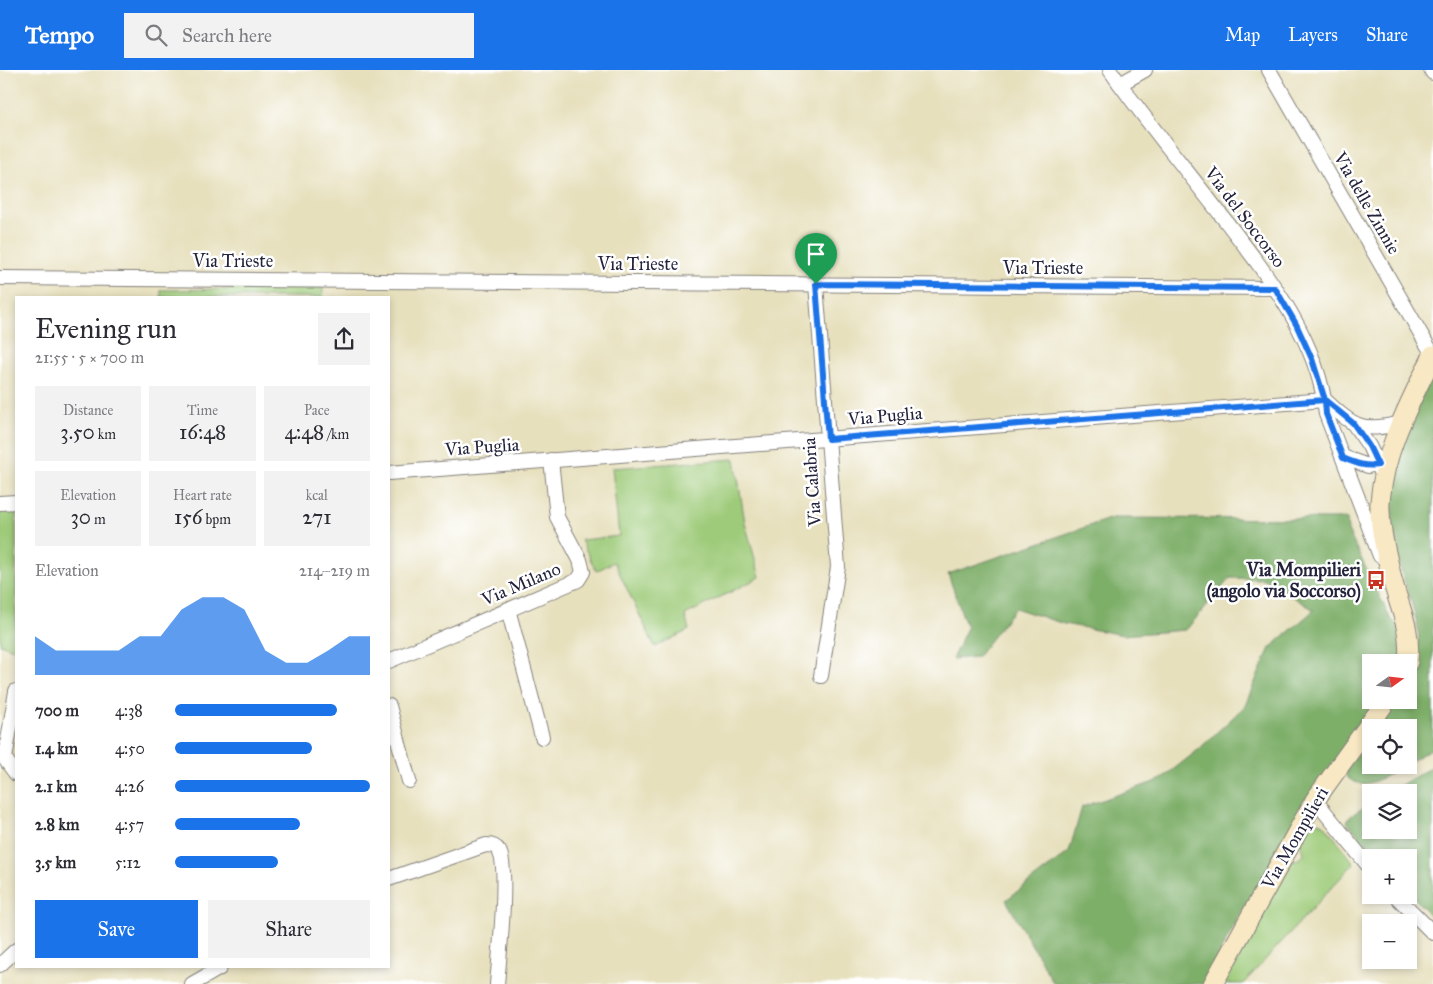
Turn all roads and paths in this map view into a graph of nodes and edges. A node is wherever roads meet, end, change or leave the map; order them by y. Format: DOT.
graph roads {
  1 [pos="1110,70"];
  2 [pos="1144,70"];
  3 [pos="1269,70"];
  4 [pos="1120,84"];
  5 [pos="0,278"];
  6 [pos="816,284"];
  7 [pos="1275,288"];
  8 [pos="1433,355"];
  9 [pos="1325,400"];
  10 [pos="1353,423"];
  11 [pos="1401,423"];
  12 [pos="828,439"];
  13 [pos="1343,458"];
  14 [pos="551,460"];
  15 [pos="1383,468"];
  16 [pos="390,473"];
  17 [pos="15,502"];
  18 [pos="0,503"];
  19 [pos="1394,590"];
  20 [pos="508,609"];
  21 [pos="1409,654"];
  22 [pos="390,660"];
  23 [pos="821,676"];
  24 [pos="15,696"];
  25 [pos="1381,709"];
  26 [pos="390,710"];
  27 [pos="542,738"];
  28 [pos="2,765"];
  29 [pos="15,773"];
  30 [pos="409,781"];
  31 [pos="1315,800"];
  32 [pos="1362,857"];
  33 [pos="390,879"];
  34 [pos="1404,904"];
  35 [pos="1433,934"];
  36 [pos="15,951"];
  37 [pos="0,965"];
  38 [pos="220,968"];
  39 [pos="192,984"];
  40 [pos="497,984"];
  41 [pos="1213,984"];
  1 -- 4 [label="street, Via del Soccorso"];
  2 -- 4 [label="street"];
  3 -- 8 [label="street, Via delle Zinnie"];
  4 -- 7 [label="street, Via del Soccorso"];
  5 -- 6 [label="street, Via Trieste"];
  6 -- 7 [label="street, Via Trieste"];
  6 -- 12 [label="street, Via Calabria"];
  7 -- 9 [label="street, Via del Soccorso"];
  8 -- 11 [label="street"];
  9 -- 10 [label="street"];
  9 -- 12 [label="street, Via Puglia"];
  9 -- 13 [label="street, Via del Soccorso"];
  10 -- 11 [label="street"];
  10 -- 15 [label="street"];
  11 -- 15 [label="street"];
  12 -- 14 [label="street, Via Puglia"];
  12 -- 23 [label="street, Via Calabria"];
  13 -- 15 [label="street"];
  13 -- 19 [label="street, Via del Soccorso"];
  14 -- 16 [label="street, Via Puglia"];
  14 -- 20 [label="street, Via Milano"];
  15 -- 19 [label="street"];
  17 -- 18 [label="street"];
  19 -- 21 [label="street"];
  20 -- 22 [label="street, Via Milano"];
  20 -- 27 [label="street"];
  24 -- 28 [label="street"];
  25 -- 31 [label="street, Via Mompilieri"];
  26 -- 30 [label="street"];
  28 -- 29 [label="street"];
  31 -- 32 [label="street"];
  31 -- 41 [label="street, Via Mompilieri"];
  33 -- 40 [label="street"];
  34 -- 35 [label="street"];
  36 -- 37 [label="street"];
  38 -- 39 [label="street"];
}
